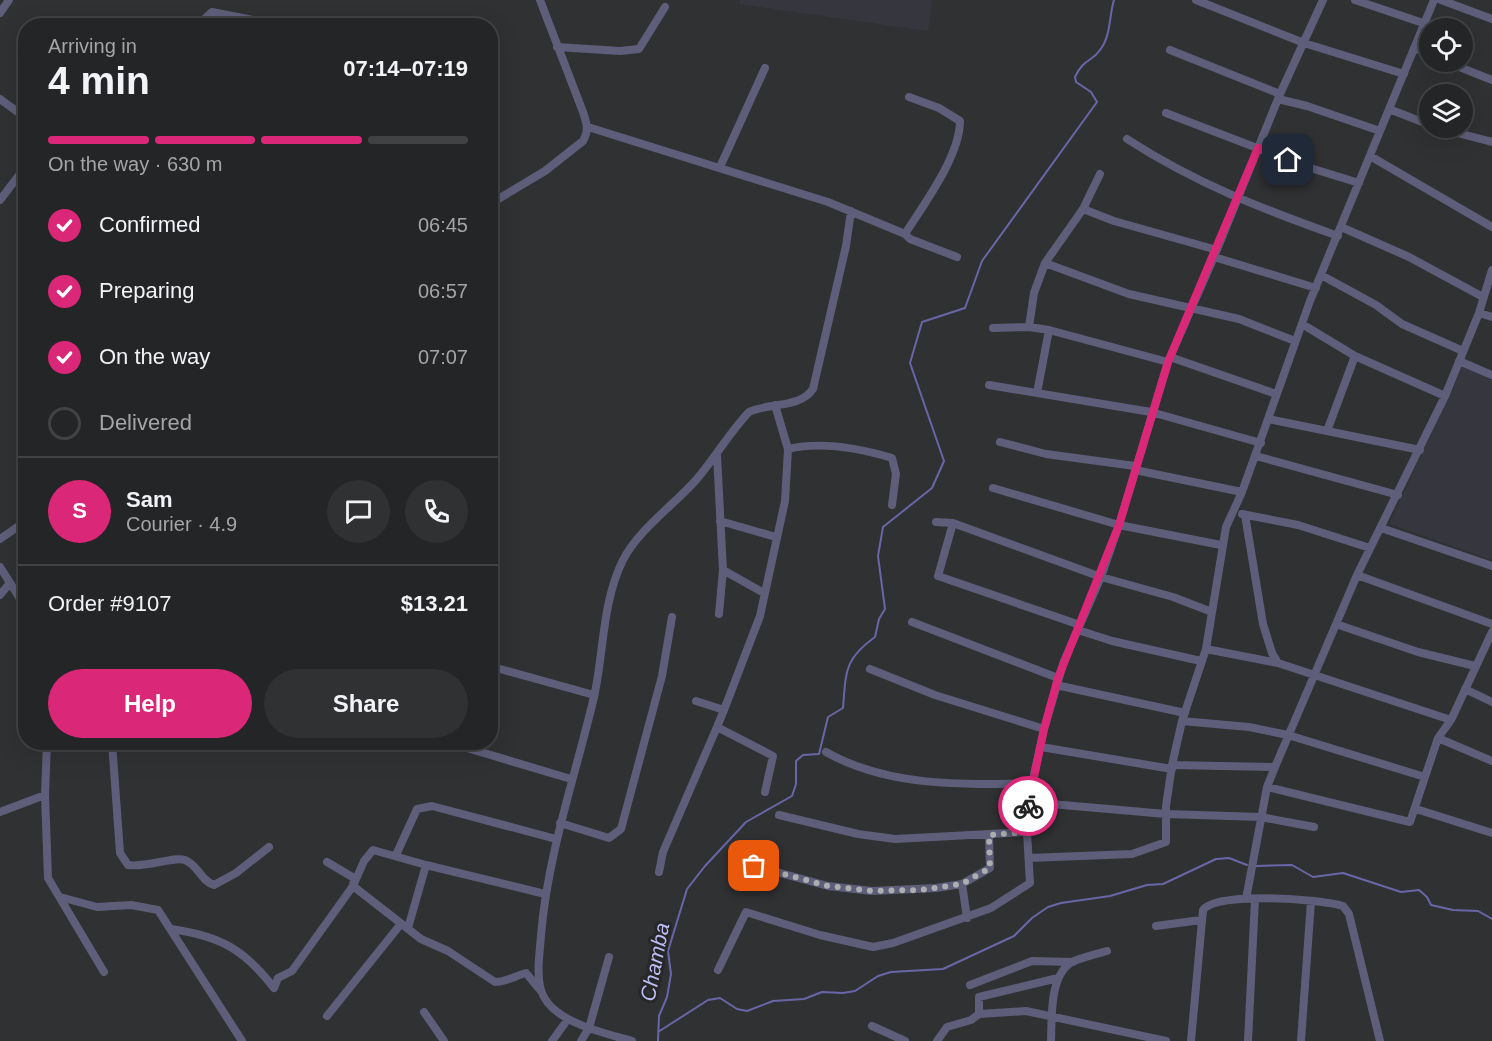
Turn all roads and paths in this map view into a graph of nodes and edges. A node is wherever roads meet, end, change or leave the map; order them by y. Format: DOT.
graph roads {
  1 [pos="9,0"];
  2 [pos="540,0"];
  3 [pos="1196,0"];
  4 [pos="1323,0"];
  5 [pos="1355,0"];
  6 [pos="1434,0"];
  7 [pos="1441,0"];
  8 [pos="665,7"];
  9 [pos="0,13"];
  10 [pos="206,18"];
  11 [pos="243,18"];
  12 [pos="1428,18"];
  13 [pos="1492,18"];
  14 [pos="1419,22"];
  15 [pos="1419,38"];
  16 [pos="1304,44"];
  17 [pos="557,47"];
  18 [pos="1414,48"];
  19 [pos="1170,50"];
  20 [pos="1419,50"];
  21 [pos="765,68"];
  22 [pos="1472,72"];
  23 [pos="1404,74"];
  24 [pos="1492,80"];
  25 [pos="909,97"];
  26 [pos="1279,97"];
  27 [pos="0,99"];
  28 [pos="1389,109"];
  29 [pos="18,112"];
  30 [pos="1166,113"];
  31 [pos="1419,121"];
  32 [pos="588,127"];
  33 [pos="1380,131"];
  34 [pos="1473,137"];
  35 [pos="1127,139"];
  36 [pos="1492,142"];
  37 [pos="1258,148"];
  38 [pos="1370,156"];
  39 [pos="720,167"];
  40 [pos="1100,174"];
  41 [pos="18,176"];
  42 [pos="1359,183"];
  43 [pos="498,199"];
  44 [pos="1238,199"];
  45 [pos="0,200"];
  46 [pos="1083,209"];
  47 [pos="850,211"];
  48 [pos="1492,227"];
  49 [pos="1341,228"];
  50 [pos="905,234"];
  51 [pos="1338,236"];
  52 [pos="1216,253"];
  53 [pos="957,257"];
  54 [pos="1045,263"];
  55 [pos="1492,270"];
  56 [pos="1321,275"];
  57 [pos="1316,288"];
  58 [pos="1484,297"];
  59 [pos="1192,307"];
  60 [pos="1479,313"];
  61 [pos="1492,317"];
  62 [pos="1302,324"];
  63 [pos="1029,327"];
  64 [pos="993,328"];
  65 [pos="1049,330"];
  66 [pos="1295,340"];
  67 [pos="1463,351"];
  68 [pos="1355,356"];
  69 [pos="1169,360"];
  70 [pos="1459,361"];
  71 [pos="1492,375"];
  72 [pos="989,385"];
  73 [pos="1037,393"];
  74 [pos="1276,394"];
  75 [pos="1445,396"];
  76 [pos="775,405"];
  77 [pos="1151,412"];
  78 [pos="1268,419"];
  79 [pos="1328,431"];
  80 [pos="1000,442"];
  81 [pos="1261,443"];
  82 [pos="788,449"];
  83 [pos="1420,450"];
  84 [pos="717,455"];
  85 [pos="1256,456"];
  86 [pos="1135,468"];
  87 [pos="993,488"];
  88 [pos="1242,492"];
  89 [pos="1398,495"];
  90 [pos="892,505"];
  91 [pos="1233,511"];
  92 [pos="1245,514"];
  93 [pos="720,520"];
  94 [pos="936,522"];
  95 [pos="953,523"];
  96 [pos="1119,525"];
  97 [pos="18,527"];
  98 [pos="1381,528"];
  99 [pos="776,537"];
  100 [pos="0,539"];
  101 [pos="1221,545"];
  102 [pos="1370,548"];
  103 [pos="1492,566"];
  104 [pos="0,567"];
  105 [pos="723,570"];
  106 [pos="1357,575"];
  107 [pos="1101,577"];
  108 [pos="10,583"];
  109 [pos="764,593"];
  110 [pos="0,595"];
  111 [pos="18,596"];
  112 [pos="1212,612"];
  113 [pos="719,614"];
  114 [pos="672,617"];
  115 [pos="912,622"];
  116 [pos="1336,624"];
  117 [pos="1492,624"];
  118 [pos="1079,627"];
  119 [pos="1492,632"];
  120 [pos="1490,643"];
  121 [pos="1206,649"];
  122 [pos="1201,662"];
  123 [pos="1278,663"];
  124 [pos="1475,666"];
  125 [pos="500,669"];
  126 [pos="870,669"];
  127 [pos="1317,674"];
  128 [pos="1057,682"];
  129 [pos="1465,689"];
  130 [pos="594,695"];
  131 [pos="696,701"];
  132 [pos="1492,702"];
  133 [pos="724,710"];
  134 [pos="1183,717"];
  135 [pos="1450,720"];
  136 [pos="717,727"];
  137 [pos="1044,729"];
  138 [pos="1288,735"];
  139 [pos="1438,738"];
  140 [pos="1041,747"];
  141 [pos="47,750"];
  142 [pos="113,750"];
  143 [pos="474,750"];
  144 [pos="826,752"];
  145 [pos="1492,761"];
  146 [pos="1172,767"];
  147 [pos="1275,767"];
  148 [pos="1425,777"];
  149 [pos="571,779"];
  150 [pos="1032,783"];
  151 [pos="1267,787"];
  152 [pos="765,792"];
  153 [pos="45,795"];
  154 [pos="1028,802"];
  155 [pos="1416,809"];
  156 [pos="0,812"];
  157 [pos="1166,814"];
  158 [pos="779,815"];
  159 [pos="1261,817"];
  160 [pos="560,823"];
  161 [pos="1314,827"];
  162 [pos="1027,832"];
  163 [pos="1492,833"];
  164 [pos="989,835"];
  165 [pos="556,840"];
  166 [pos="269,847"];
  167 [pos="396,855"];
  168 [pos="1029,858"];
  169 [pos="327,862"];
  170 [pos="426,865"];
  171 [pos="754,866"];
  172 [pos="659,872"];
  173 [pos="962,884"];
  174 [pos="353,886"];
  175 [pos="545,894"];
  176 [pos="60,897"];
  177 [pos="1250,899"];
  178 [pos="1311,901"];
  179 [pos="967,918"];
  180 [pos="1201,920"];
  181 [pos="404,926"];
  182 [pos="1156,926"];
  183 [pos="171,929"];
  184 [pos="1107,951"];
  185 [pos="609,957"];
  186 [pos="1073,962"];
  187 [pos="718,970"];
  188 [pos="104,972"];
  189 [pos="1058,978"];
  190 [pos="970,985"];
  191 [pos="541,992"];
  192 [pos="424,1012"];
  193 [pos="979,1014"];
  194 [pos="1052,1014"];
  195 [pos="327,1016"];
  196 [pos="568,1019"];
  197 [pos="872,1026"];
  198 [pos="589,1028"];
  199 [pos="242,1041"];
  200 [pos="444,1041"];
  201 [pos="552,1041"];
  202 [pos="581,1041"];
  203 [pos="632,1041"];
  204 [pos="905,1041"];
  205 [pos="937,1041"];
  206 [pos="1051,1041"];
  207 [pos="1167,1041"];
  208 [pos="1191,1041"];
  209 [pos="1248,1041"];
  210 [pos="1301,1041"];
  211 [pos="1380,1041"];
  1 -- 9 [label="street"];
  2 -- 17 [label="street"];
  3 -- 16 [label="street"];
  4 -- 16 [label="street"];
  5 -- 14 [label="street"];
  6 -- 12 [label="street"];
  7 -- 13 [label="street"];
  8 -- 17 [label="street"];
  10 -- 11 [label="street"];
  15 -- 18 [label="street"];
  16 -- 23 [label="street"];
  16 -- 26 [label="street"];
  17 -- 32 [label="street"];
  18 -- 20 [label="street"];
  18 -- 23 [label="street"];
  19 -- 26 [label="street"];
  21 -- 39 [label="street"];
  22 -- 24 [label="street"];
  23 -- 28 [label="street"];
  25 -- 50 [label="street"];
  26 -- 33 [label="street"];
  26 -- 37 [label="street"];
  27 -- 29 [label="street"];
  28 -- 31 [label="street"];
  28 -- 33 [label="street"];
  30 -- 37 [label="street"];
  32 -- 39 [label="street"];
  32 -- 43 [label="street"];
  33 -- 38 [label="street"];
  34 -- 36 [label="street"];
  35 -- 44 [label="street"];
  37 -- 42 [label="street"];
  37 -- 44 [label="street"];
  38 -- 42 [label="street"];
  38 -- 48 [label="street"];
  39 -- 47 [label="street"];
  40 -- 46 [label="street"];
  41 -- 45 [label="street"];
  42 -- 49 [label="street"];
  44 -- 51 [label="street"];
  44 -- 52 [label="street"];
  46 -- 52 [label="street"];
  46 -- 54 [label="street"];
  47 -- 50 [label="street"];
  47 -- 76 [label="street"];
  49 -- 51 [label="street"];
  49 -- 58 [label="street"];
  50 -- 53 [label="street"];
  51 -- 56 [label="street"];
  52 -- 57 [label="street"];
  52 -- 59 [label="street"];
  54 -- 59 [label="street"];
  54 -- 63 [label="street"];
  55 -- 58 [label="street"];
  56 -- 57 [label="street"];
  56 -- 67 [label="street"];
  57 -- 62 [label="street"];
  58 -- 60 [label="street"];
  59 -- 66 [label="street"];
  59 -- 69 [label="street"];
  60 -- 61 [label="street"];
  60 -- 67 [label="street"];
  62 -- 66 [label="street"];
  62 -- 68 [label="street"];
  63 -- 64 [label="street"];
  63 -- 65 [label="street"];
  65 -- 69 [label="street"];
  65 -- 73 [label="street"];
  66 -- 74 [label="street"];
  67 -- 70 [label="street"];
  68 -- 75 [label="street"];
  68 -- 79 [label="street"];
  69 -- 74 [label="street"];
  69 -- 77 [label="street"];
  70 -- 71 [label="street"];
  70 -- 75 [label="street"];
  72 -- 73 [label="street"];
  73 -- 77 [label="street"];
  74 -- 78 [label="street"];
  75 -- 83 [label="street"];
  76 -- 82 [label="street"];
  76 -- 84 [label="street"];
  77 -- 81 [label="street"];
  77 -- 86 [label="street"];
  78 -- 79 [label="street"];
  78 -- 81 [label="street"];
  79 -- 83 [label="street"];
  80 -- 86 [label="street"];
  81 -- 85 [label="street"];
  82 -- 90 [label="street"];
  82 -- 99 [label="street"];
  83 -- 89 [label="street"];
  84 -- 93 [label="street"];
  84 -- 130 [label="street"];
  85 -- 88 [label="street"];
  85 -- 89 [label="street"];
  86 -- 88 [label="street"];
  86 -- 96 [label="street"];
  87 -- 96 [label="street"];
  88 -- 91 [label="street"];
  89 -- 98 [label="street"];
  91 -- 92 [label="street"];
  91 -- 101 [label="street"];
  92 -- 102 [label="street"];
  92 -- 123 [label="street"];
  93 -- 99 [label="street"];
  93 -- 105 [label="street"];
  94 -- 95 [label="street"];
  95 -- 107 [label="street"];
  95 -- 118 [label="street"];
  96 -- 101 [label="street"];
  96 -- 107 [label="street"];
  97 -- 100 [label="street"];
  98 -- 102 [label="street"];
  98 -- 103 [label="street"];
  99 -- 109 [label="street"];
  101 -- 112 [label="street"];
  102 -- 106 [label="street"];
  104 -- 108 [label="street"];
  105 -- 109 [label="street"];
  105 -- 113 [label="street"];
  106 -- 116 [label="street"];
  106 -- 117 [label="street"];
  107 -- 112 [label="street"];
  107 -- 118 [label="street"];
  108 -- 110 [label="street"];
  108 -- 111 [label="street"];
  109 -- 133 [label="street"];
  112 -- 121 [label="street"];
  114 -- 160 [label="street"];
  115 -- 128 [label="street"];
  116 -- 124 [label="street"];
  116 -- 127 [label="street"];
  118 -- 122 [label="street"];
  118 -- 128 [label="street"];
  119 -- 120 [label="street"];
  120 -- 124 [label="street"];
  121 -- 122 [label="street"];
  121 -- 123 [label="street"];
  122 -- 134 [label="street"];
  123 -- 127 [label="street"];
  124 -- 129 [label="street"];
  125 -- 130 [label="street"];
  126 -- 137 [label="street"];
  127 -- 135 [label="street"];
  127 -- 138 [label="street"];
  128 -- 134 [label="street"];
  128 -- 137 [label="street"];
  129 -- 132 [label="street"];
  129 -- 135 [label="street"];
  130 -- 149 [label="street"];
  131 -- 133 [label="street"];
  133 -- 136 [label="street"];
  134 -- 138 [label="street"];
  134 -- 146 [label="street"];
  135 -- 139 [label="street"];
  136 -- 152 [label="street"];
  136 -- 172 [label="street"];
  137 -- 140 [label="street"];
  138 -- 147 [label="street"];
  138 -- 148 [label="street"];
  139 -- 145 [label="street"];
  139 -- 148 [label="street"];
  140 -- 146 [label="street"];
  140 -- 150 [label="street"];
  141 -- 153 [label="street"];
  142 -- 166 [label="street"];
  143 -- 149 [label="street"];
  144 -- 150 [label="street"];
  146 -- 147 [label="street"];
  146 -- 157 [label="street"];
  147 -- 151 [label="street"];
  148 -- 155 [label="street"];
  149 -- 160 [label="street"];
  150 -- 154 [label="street"];
  151 -- 155 [label="street"];
  151 -- 159 [label="street"];
  153 -- 156 [label="street"];
  153 -- 176 [label="street"];
  154 -- 157 [label="street"];
  154 -- 162 [label="street"];
  155 -- 163 [label="street"];
  157 -- 159 [label="street"];
  157 -- 168 [label="street"];
  158 -- 164 [label="street"];
  159 -- 161 [label="street"];
  159 -- 177 [label="street"];
  160 -- 165 [label="street"];
  162 -- 164 [label="street"];
  162 -- 168 [label="street"];
  164 -- 173 [label="street"];
  165 -- 167 [label="street"];
  165 -- 175 [label="street"];
  167 -- 170 [label="street"];
  167 -- 174 [label="street"];
  168 -- 179 [label="street"];
  169 -- 174 [label="street"];
  170 -- 175 [label="street"];
  170 -- 181 [label="street"];
  171 -- 173 [label="street"];
  173 -- 179 [label="street"];
  174 -- 181 [label="street"];
  174 -- 183 [label="street"];
  175 -- 191 [label="street"];
  176 -- 183 [label="street"];
  176 -- 188 [label="street"];
  177 -- 178 [label="street"];
  177 -- 180 [label="street"];
  177 -- 209 [label="street"];
  178 -- 210 [label="street"];
  178 -- 211 [label="street"];
  179 -- 187 [label="street"];
  180 -- 182 [label="street"];
  180 -- 208 [label="street"];
  181 -- 191 [label="street"];
  181 -- 195 [label="street"];
  183 -- 199 [label="street"];
  184 -- 186 [label="street"];
  185 -- 198 [label="street"];
  186 -- 189 [label="street"];
  186 -- 190 [label="street"];
  189 -- 193 [label="street"];
  189 -- 194 [label="street"];
  191 -- 196 [label="street"];
  192 -- 200 [label="street"];
  193 -- 194 [label="street"];
  193 -- 205 [label="street"];
  194 -- 206 [label="street"];
  194 -- 207 [label="street"];
  196 -- 198 [label="street"];
  196 -- 201 [label="street"];
  197 -- 204 [label="street"];
  198 -- 202 [label="street"];
  198 -- 203 [label="street"];
}
